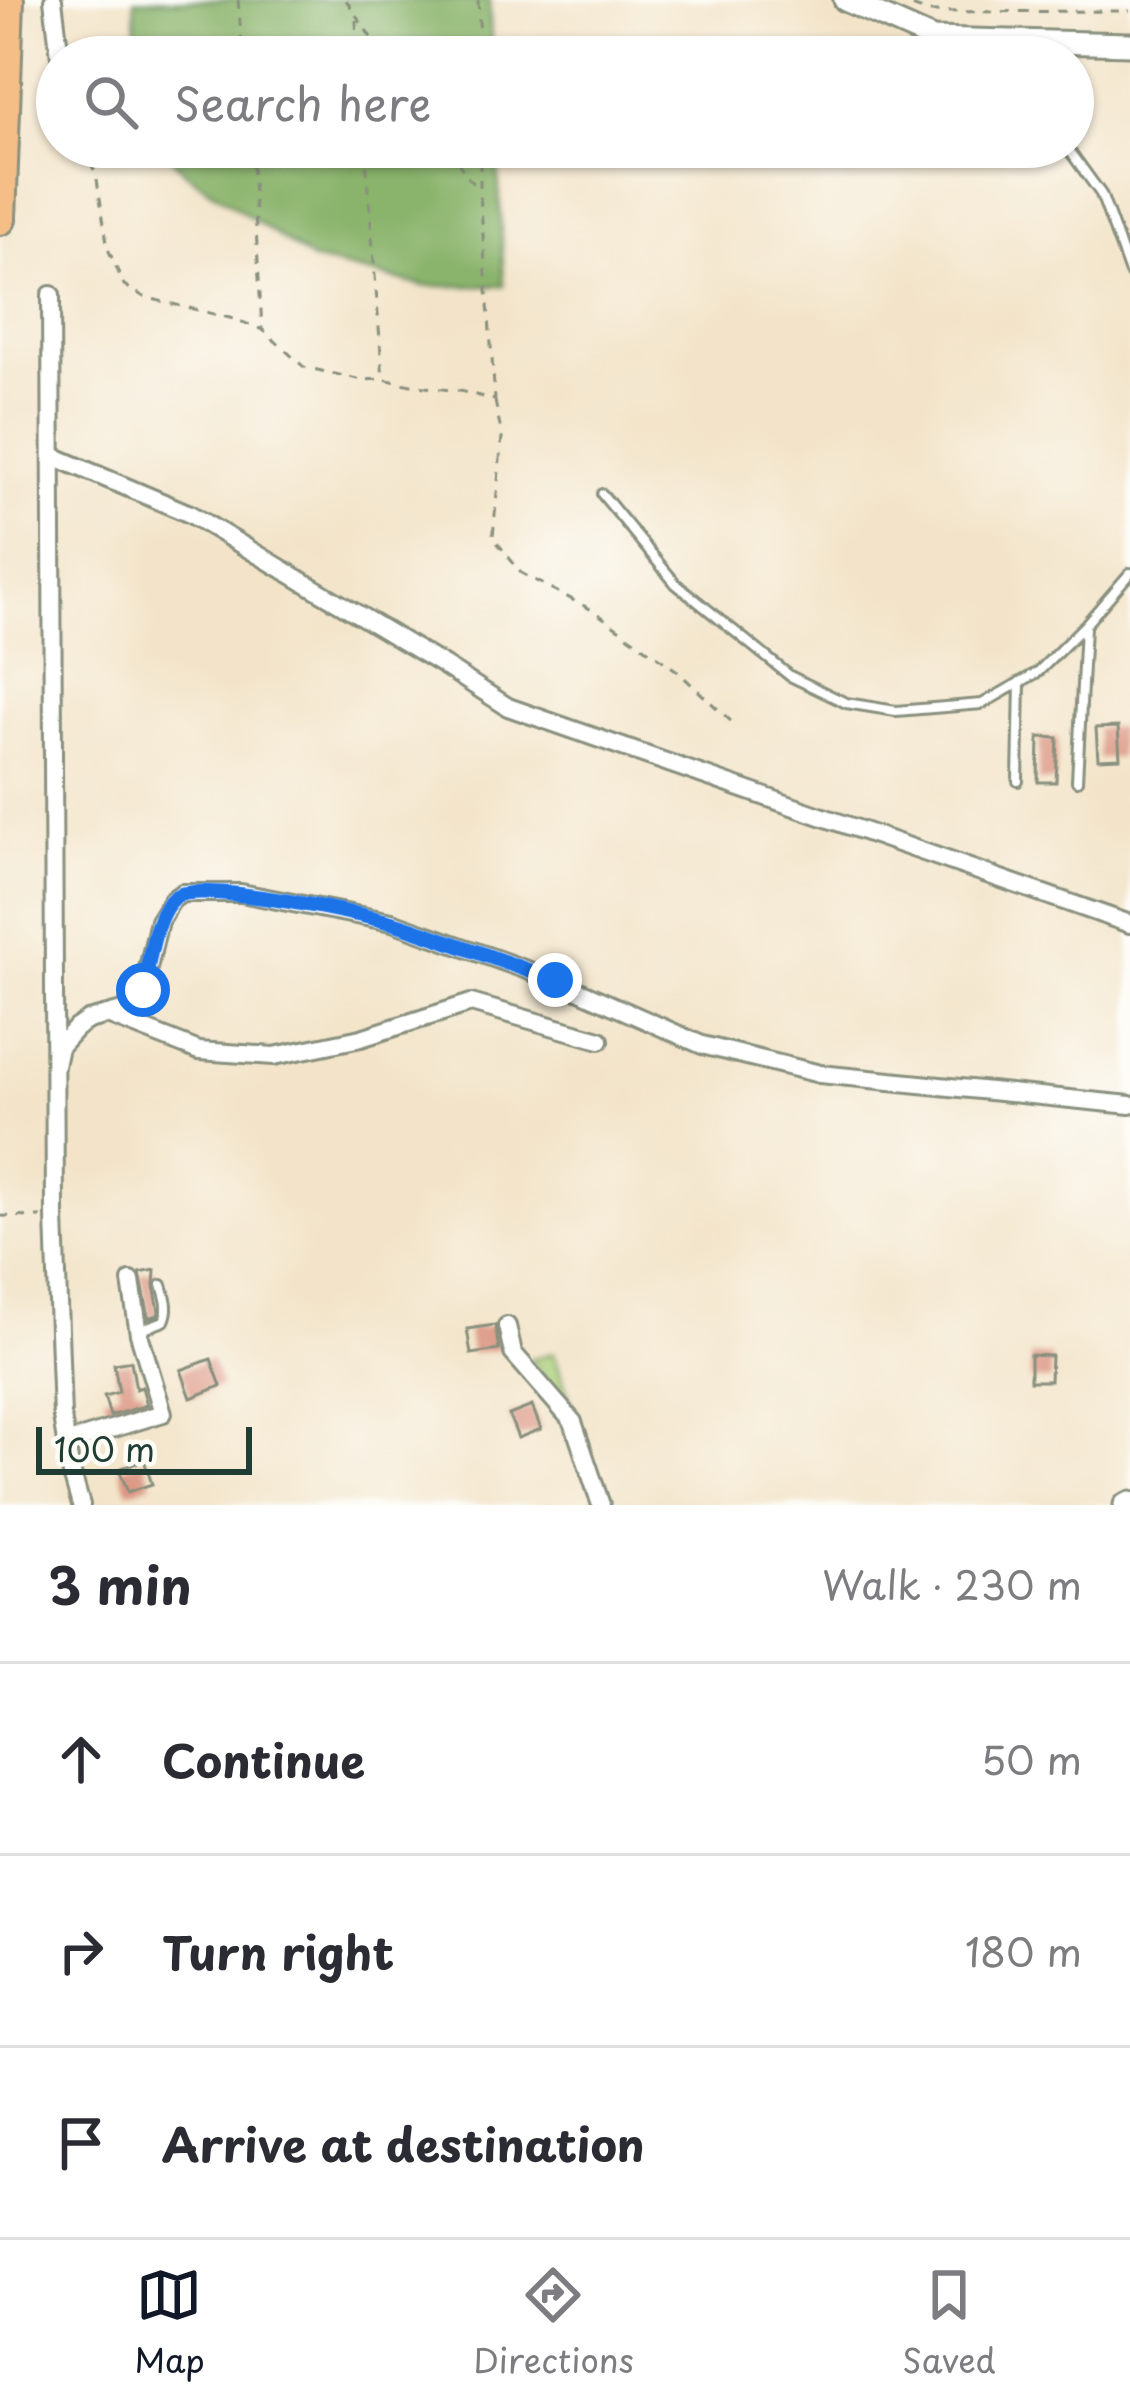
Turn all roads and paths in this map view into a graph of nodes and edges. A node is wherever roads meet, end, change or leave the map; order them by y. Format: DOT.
graph roads {
  1 [pos="8,0"];
  2 [pos="53,0"];
  3 [pos="238,0"];
  4 [pos="346,0"];
  5 [pos="355,0"];
  6 [pos="478,0"];
  7 [pos="844,0"];
  8 [pos="896,0"];
  9 [pos="916,3"];
  10 [pos="1130,10"];
  11 [pos="355,16"];
  12 [pos="57,36"];
  13 [pos="241,36"];
  14 [pos="356,36"];
  15 [pos="369,36"];
  16 [pos="480,36"];
  17 [pos="924,36"];
  18 [pos="1094,43"];
  19 [pos="1130,44"];
  20 [pos="93,168"];
  21 [pos="252,168"];
  22 [pos="367,168"];
  23 [pos="461,168"];
  24 [pos="480,168"];
  25 [pos="1082,168"];
  26 [pos="479,194"];
  27 [pos="0,219"];
  28 [pos="1130,273"];
  29 [pos="50,295"];
  30 [pos="262,330"];
  31 [pos="383,379"];
  32 [pos="495,400"];
  33 [pos="53,456"];
  34 [pos="602,494"];
  35 [pos="1130,573"];
  36 [pos="1085,625"];
  37 [pos="1020,682"];
  38 [pos="734,724"];
  39 [pos="1018,781"];
  40 [pos="1077,781"];
  41 [pos="1130,925"];
  42 [pos="109,1016"];
  43 [pos="600,1040"];
  44 [pos="56,1066"];
  45 [pos="1130,1105"];
  46 [pos="0,1216"];
  47 [pos="55,1217"];
  48 [pos="131,1282"];
  49 [pos="162,1285"];
  50 [pos="507,1326"];
  51 [pos="139,1330"];
  52 [pos="66,1443"];
  53 [pos="82,1505"];
  54 [pos="601,1505"];
  1 -- 27 [label="highway"];
  2 -- 12 [label="street"];
  3 -- 13 [label="path"];
  4 -- 11 [label="path"];
  5 -- 11 [label="path"];
  6 -- 16 [label="path"];
  7 -- 17 [label="street"];
  8 -- 9 [label="path"];
  9 -- 10 [label="path"];
  11 -- 14 [label="path"];
  11 -- 15 [label="path"];
  18 -- 19 [label="street"];
  20 -- 30 [label="path"];
  21 -- 30 [label="path"];
  22 -- 31 [label="path"];
  23 -- 26 [label="path"];
  24 -- 26 [label="path"];
  25 -- 28 [label="lane"];
  26 -- 32 [label="path"];
  29 -- 33 [label="street"];
  30 -- 31 [label="path"];
  31 -- 32 [label="path"];
  32 -- 38 [label="path"];
  33 -- 41 [label="street"];
  33 -- 44 [label="street"];
  34 -- 37 [label="lane"];
  35 -- 36 [label="lane"];
  36 -- 37 [label="lane"];
  36 -- 40 [label="lane"];
  37 -- 39 [label="lane"];
  42 -- 43 [label="street"];
  42 -- 44 [label="street"];
  42 -- 45 [label="street"];
  44 -- 47 [label="street"];
  46 -- 47 [label="path"];
  47 -- 52 [label="street"];
  48 -- 51 [label="street"];
  49 -- 51 [label="lane"];
  50 -- 54 [label="street"];
  51 -- 52 [label="street"];
  52 -- 53 [label="street"];
}
